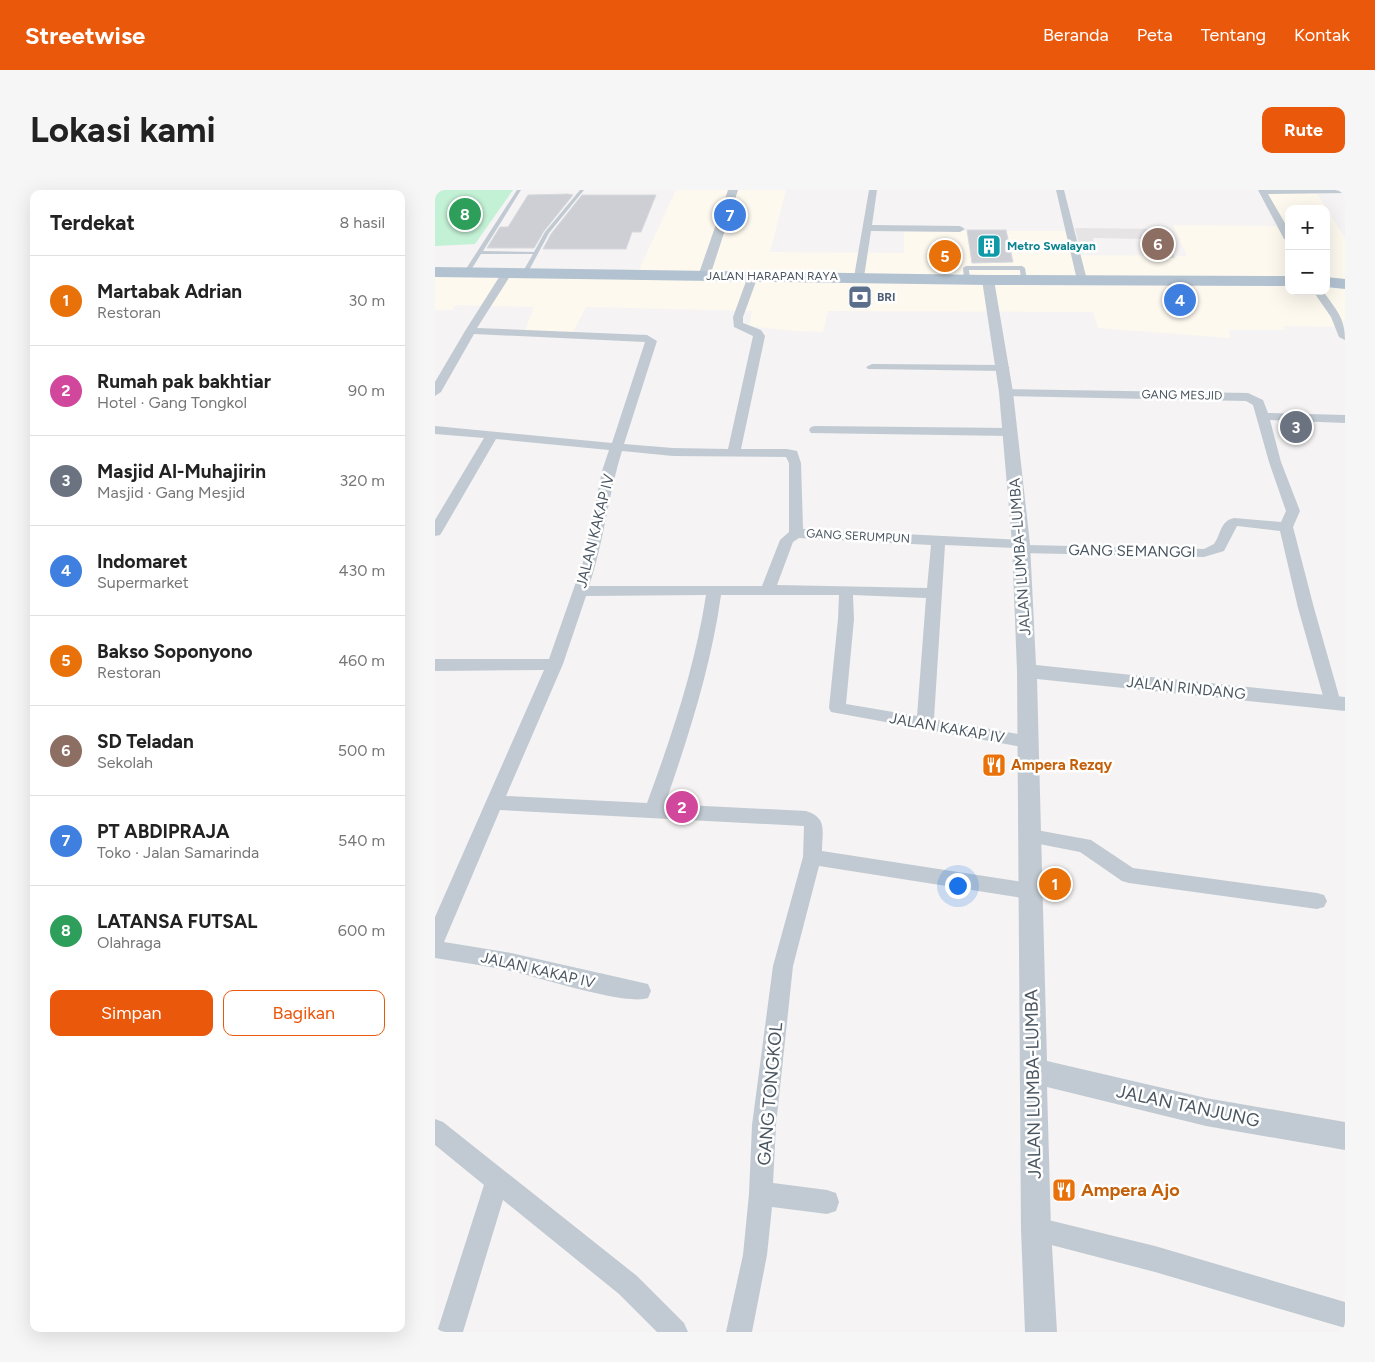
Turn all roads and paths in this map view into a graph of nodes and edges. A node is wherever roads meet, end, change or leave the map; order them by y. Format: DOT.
graph roads {
  1 [pos="519,190"];
  2 [pos="582,190"];
  3 [pos="733,190"];
  4 [pos="873,190"];
  5 [pos="1060,190"];
  6 [pos="1262,190"];
  7 [pos="1345,190"];
  8 [pos="867,228"];
  9 [pos="960,229"];
  10 [pos="1285,232"];
  11 [pos="479,252"];
  12 [pos="535,253"];
  13 [pos="435,272"];
  14 [pos="467,272"];
  15 [pos="507,273"];
  16 [pos="525,273"];
  17 [pos="704,276"];
  18 [pos="753,276"];
  19 [pos="859,277"];
  20 [pos="977,279"];
  21 [pos="1024,280"];
  22 [pos="1082,280"];
  23 [pos="1285,281"];
  24 [pos="1330,282"];
  25 [pos="1345,284"];
  26 [pos="1321,295"];
  27 [pos="1341,318"];
  28 [pos="470,331"];
  29 [pos="1345,337"];
  30 [pos="872,367"];
  31 [pos="1004,368"];
  32 [pos="435,392"];
  33 [pos="1006,392"];
  34 [pos="1262,416"];
  35 [pos="1345,419"];
  36 [pos="435,430"];
  37 [pos="815,430"];
  38 [pos="1010,432"];
  39 [pos="493,434"];
  40 [pos="617,448"];
  41 [pos="733,454"];
  42 [pos="1286,527"];
  43 [pos="435,532"];
  44 [pos="796,533"];
  45 [pos="938,540"];
  46 [pos="1021,547"];
  47 [pos="769,590"];
  48 [pos="846,590"];
  49 [pos="580,591"];
  50 [pos="714,591"];
  51 [pos="933,594"];
  52 [pos="555,664"];
  53 [pos="435,665"];
  54 [pos="1027,671"];
  55 [pos="1339,703"];
  56 [pos="925,724"];
  57 [pos="1028,742"];
  58 [pos="495,803"];
  59 [pos="654,810"];
  60 [pos="1031,836"];
  61 [pos="812,857"];
  62 [pos="1029,891"];
  63 [pos="1317,901"];
  64 [pos="435,940"];
  65 [pos="435,949"];
  66 [pos="641,991"];
  67 [pos="1033,1071"];
  68 [pos="435,1130"];
  69 [pos="1345,1136"];
  70 [pos="498,1179"];
  71 [pos="761,1194"];
  72 [pos="827,1202"];
  73 [pos="1036,1229"];
  74 [pos="1345,1315"];
  75 [pos="451,1332"];
  76 [pos="675,1332"];
  77 [pos="739,1332"];
  78 [pos="1041,1332"];
  1 -- 11 [label="lane"];
  2 -- 12 [label="lane"];
  3 -- 17 [label="street"];
  4 -- 8 [label="street"];
  5 -- 22 [label="street"];
  6 -- 7 [label="street"];
  6 -- 10 [label="street"];
  8 -- 9 [label="street"];
  8 -- 19 [label="street"];
  11 -- 12 [label="lane"];
  11 -- 14 [label="lane"];
  12 -- 16 [label="lane"];
  13 -- 14 [label="main road, JALAN HARAPAN RAYA"];
  14 -- 15 [label="main road, JALAN HARAPAN RAYA"];
  15 -- 16 [label="main road, JALAN HARAPAN RAYA"];
  15 -- 28 [label="street"];
  16 -- 17 [label="main road, JALAN HARAPAN RAYA"];
  17 -- 18 [label="main road, JALAN HARAPAN RAYA"];
  18 -- 19 [label="main road, JALAN HARAPAN RAYA"];
  18 -- 41 [label="street"];
  19 -- 20 [label="main road, JALAN HARAPAN RAYA"];
  20 -- 21 [label="main road, JALAN HARAPAN RAYA"];
  20 -- 21 [label="lane"];
  20 -- 31 [label="street, JALAN LUMBA-LUMBA"];
  21 -- 22 [label="main road, JALAN HARAPAN RAYA"];
  22 -- 23 [label="main road, JALAN HARAPAN RAYA"];
  24 -- 25 [label="main road"];
  26 -- 27 [label="street"];
  27 -- 29 [label="street"];
  28 -- 32 [label="street"];
  28 -- 40 [label="street, JALAN KAKAP IV"];
  30 -- 31 [label="street"];
  31 -- 33 [label="street, JALAN LUMBA-LUMBA"];
  33 -- 34 [label="street, GANG MESJID"];
  33 -- 38 [label="street, JALAN LUMBA-LUMBA"];
  34 -- 35 [label="street"];
  34 -- 42 [label="street"];
  36 -- 39 [label="street"];
  37 -- 38 [label="street"];
  38 -- 46 [label="street, JALAN LUMBA-LUMBA"];
  39 -- 40 [label="street"];
  39 -- 43 [label="street"];
  40 -- 41 [label="street"];
  40 -- 49 [label="street, JALAN KAKAP IV"];
  41 -- 44 [label="street, GANG SERUMPUN"];
  42 -- 46 [label="street, GANG SEMANGGI"];
  42 -- 55 [label="street"];
  44 -- 45 [label="street, GANG SERUMPUN"];
  44 -- 47 [label="street"];
  45 -- 46 [label="street, GANG SERUMPUN"];
  45 -- 51 [label="street"];
  46 -- 54 [label="street, JALAN LUMBA-LUMBA"];
  47 -- 48 [label="street"];
  47 -- 50 [label="street"];
  48 -- 51 [label="street"];
  48 -- 56 [label="street, JALAN KAKAP IV"];
  49 -- 50 [label="street"];
  49 -- 52 [label="street, JALAN KAKAP IV"];
  50 -- 59 [label="street"];
  51 -- 56 [label="street"];
  52 -- 53 [label="street"];
  52 -- 58 [label="street, JALAN KAKAP IV"];
  54 -- 55 [label="street, JALAN RINDANG"];
  54 -- 57 [label="street, JALAN LUMBA-LUMBA"];
  56 -- 57 [label="street, JALAN KAKAP IV"];
  57 -- 60 [label="street, JALAN LUMBA-LUMBA"];
  58 -- 59 [label="street, GANG TONGKOL"];
  58 -- 64 [label="street, JALAN KAKAP IV"];
  59 -- 61 [label="street, GANG TONGKOL"];
  60 -- 62 [label="street, JALAN LUMBA-LUMBA"];
  60 -- 63 [label="street"];
  61 -- 62 [label="street"];
  61 -- 71 [label="street, GANG TONGKOL"];
  62 -- 67 [label="street, JALAN LUMBA-LUMBA"];
  65 -- 66 [label="street, JALAN KAKAP IV"];
  67 -- 69 [label="street, JALAN TANJUNG"];
  67 -- 73 [label="street, JALAN LUMBA-LUMBA"];
  68 -- 70 [label="street"];
  70 -- 75 [label="street"];
  70 -- 76 [label="street"];
  71 -- 72 [label="street"];
  71 -- 77 [label="street, GANG TONGKOL"];
  73 -- 74 [label="street"];
  73 -- 78 [label="street, JALAN LUMBA-LUMBA"];
}
